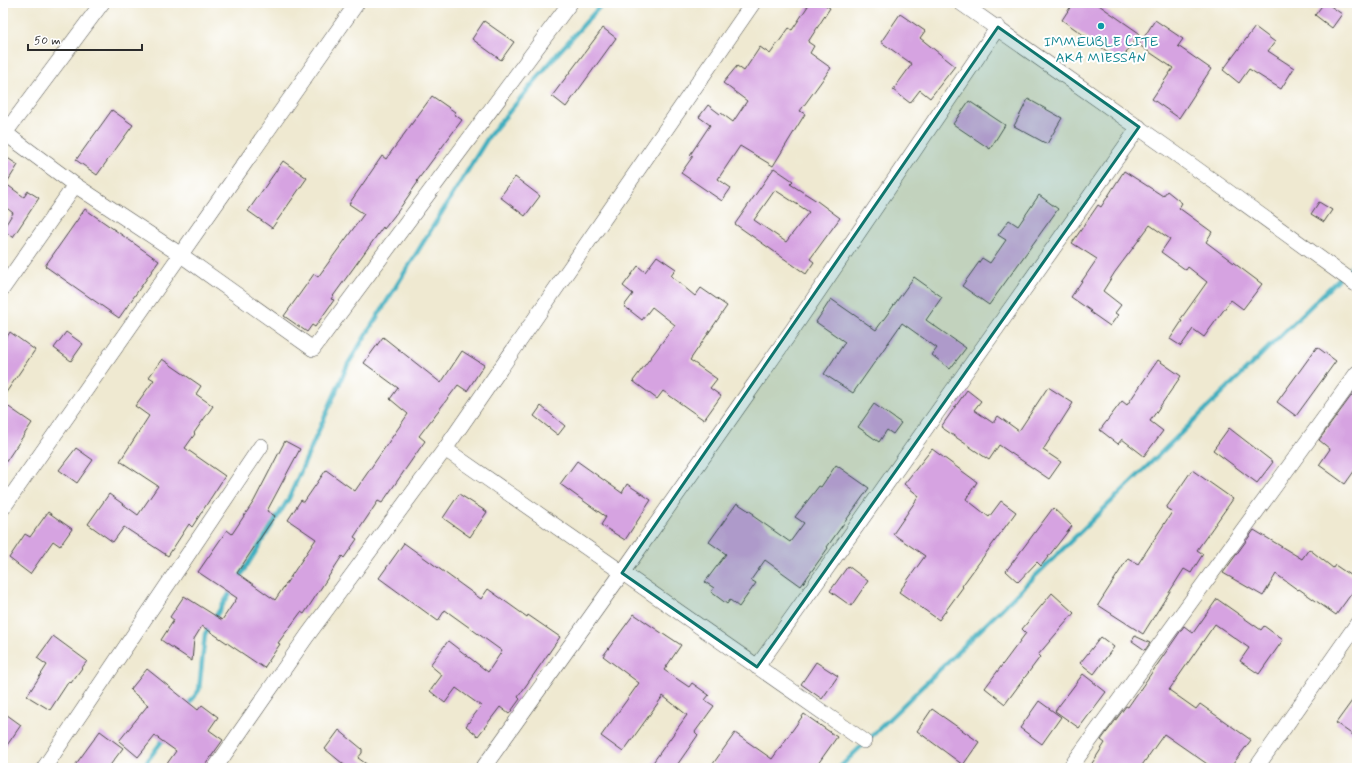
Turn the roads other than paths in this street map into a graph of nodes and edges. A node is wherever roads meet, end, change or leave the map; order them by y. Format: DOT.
graph roads {
  1 [pos="102,3"];
  2 [pos="357,3"];
  3 [pos="570,3"];
  4 [pos="753,3"];
  5 [pos="961,3"];
  6 [pos="998,27"];
  7 [pos="1139,127"];
  8 [pos="4,132"];
  9 [pos="75,185"];
  10 [pos="181,255"];
  11 [pos="1357,285"];
  12 [pos="3,288"];
  13 [pos="1357,373"];
  14 [pos="261,446"];
  15 [pos="445,449"];
  16 [pos="3,508"];
  17 [pos="622,573"];
  18 [pos="1357,624"];
  19 [pos="757,667"];
  20 [pos="864,741"];
  21 [pos="44,768"];
  22 [pos="215,768"];
  23 [pos="483,768"];
  24 [pos="1070,768"];
  25 [pos="1256,768"];
  1 -- 8 [label="street"];
  2 -- 10 [label="street"];
  3 -- 10 [label="street"];
  4 -- 15 [label="street"];
  5 -- 6 [label="street"];
  6 -- 7 [label="street"];
  6 -- 17 [label="street"];
  7 -- 11 [label="street"];
  7 -- 19 [label="street"];
  8 -- 9 [label="street"];
  9 -- 10 [label="street"];
  9 -- 12 [label="street"];
  10 -- 16 [label="street"];
  13 -- 24 [label="street"];
  14 -- 21 [label="street"];
  15 -- 17 [label="street"];
  15 -- 22 [label="street"];
  17 -- 19 [label="street"];
  17 -- 23 [label="street"];
  18 -- 25 [label="street"];
  19 -- 20 [label="street"];
}
